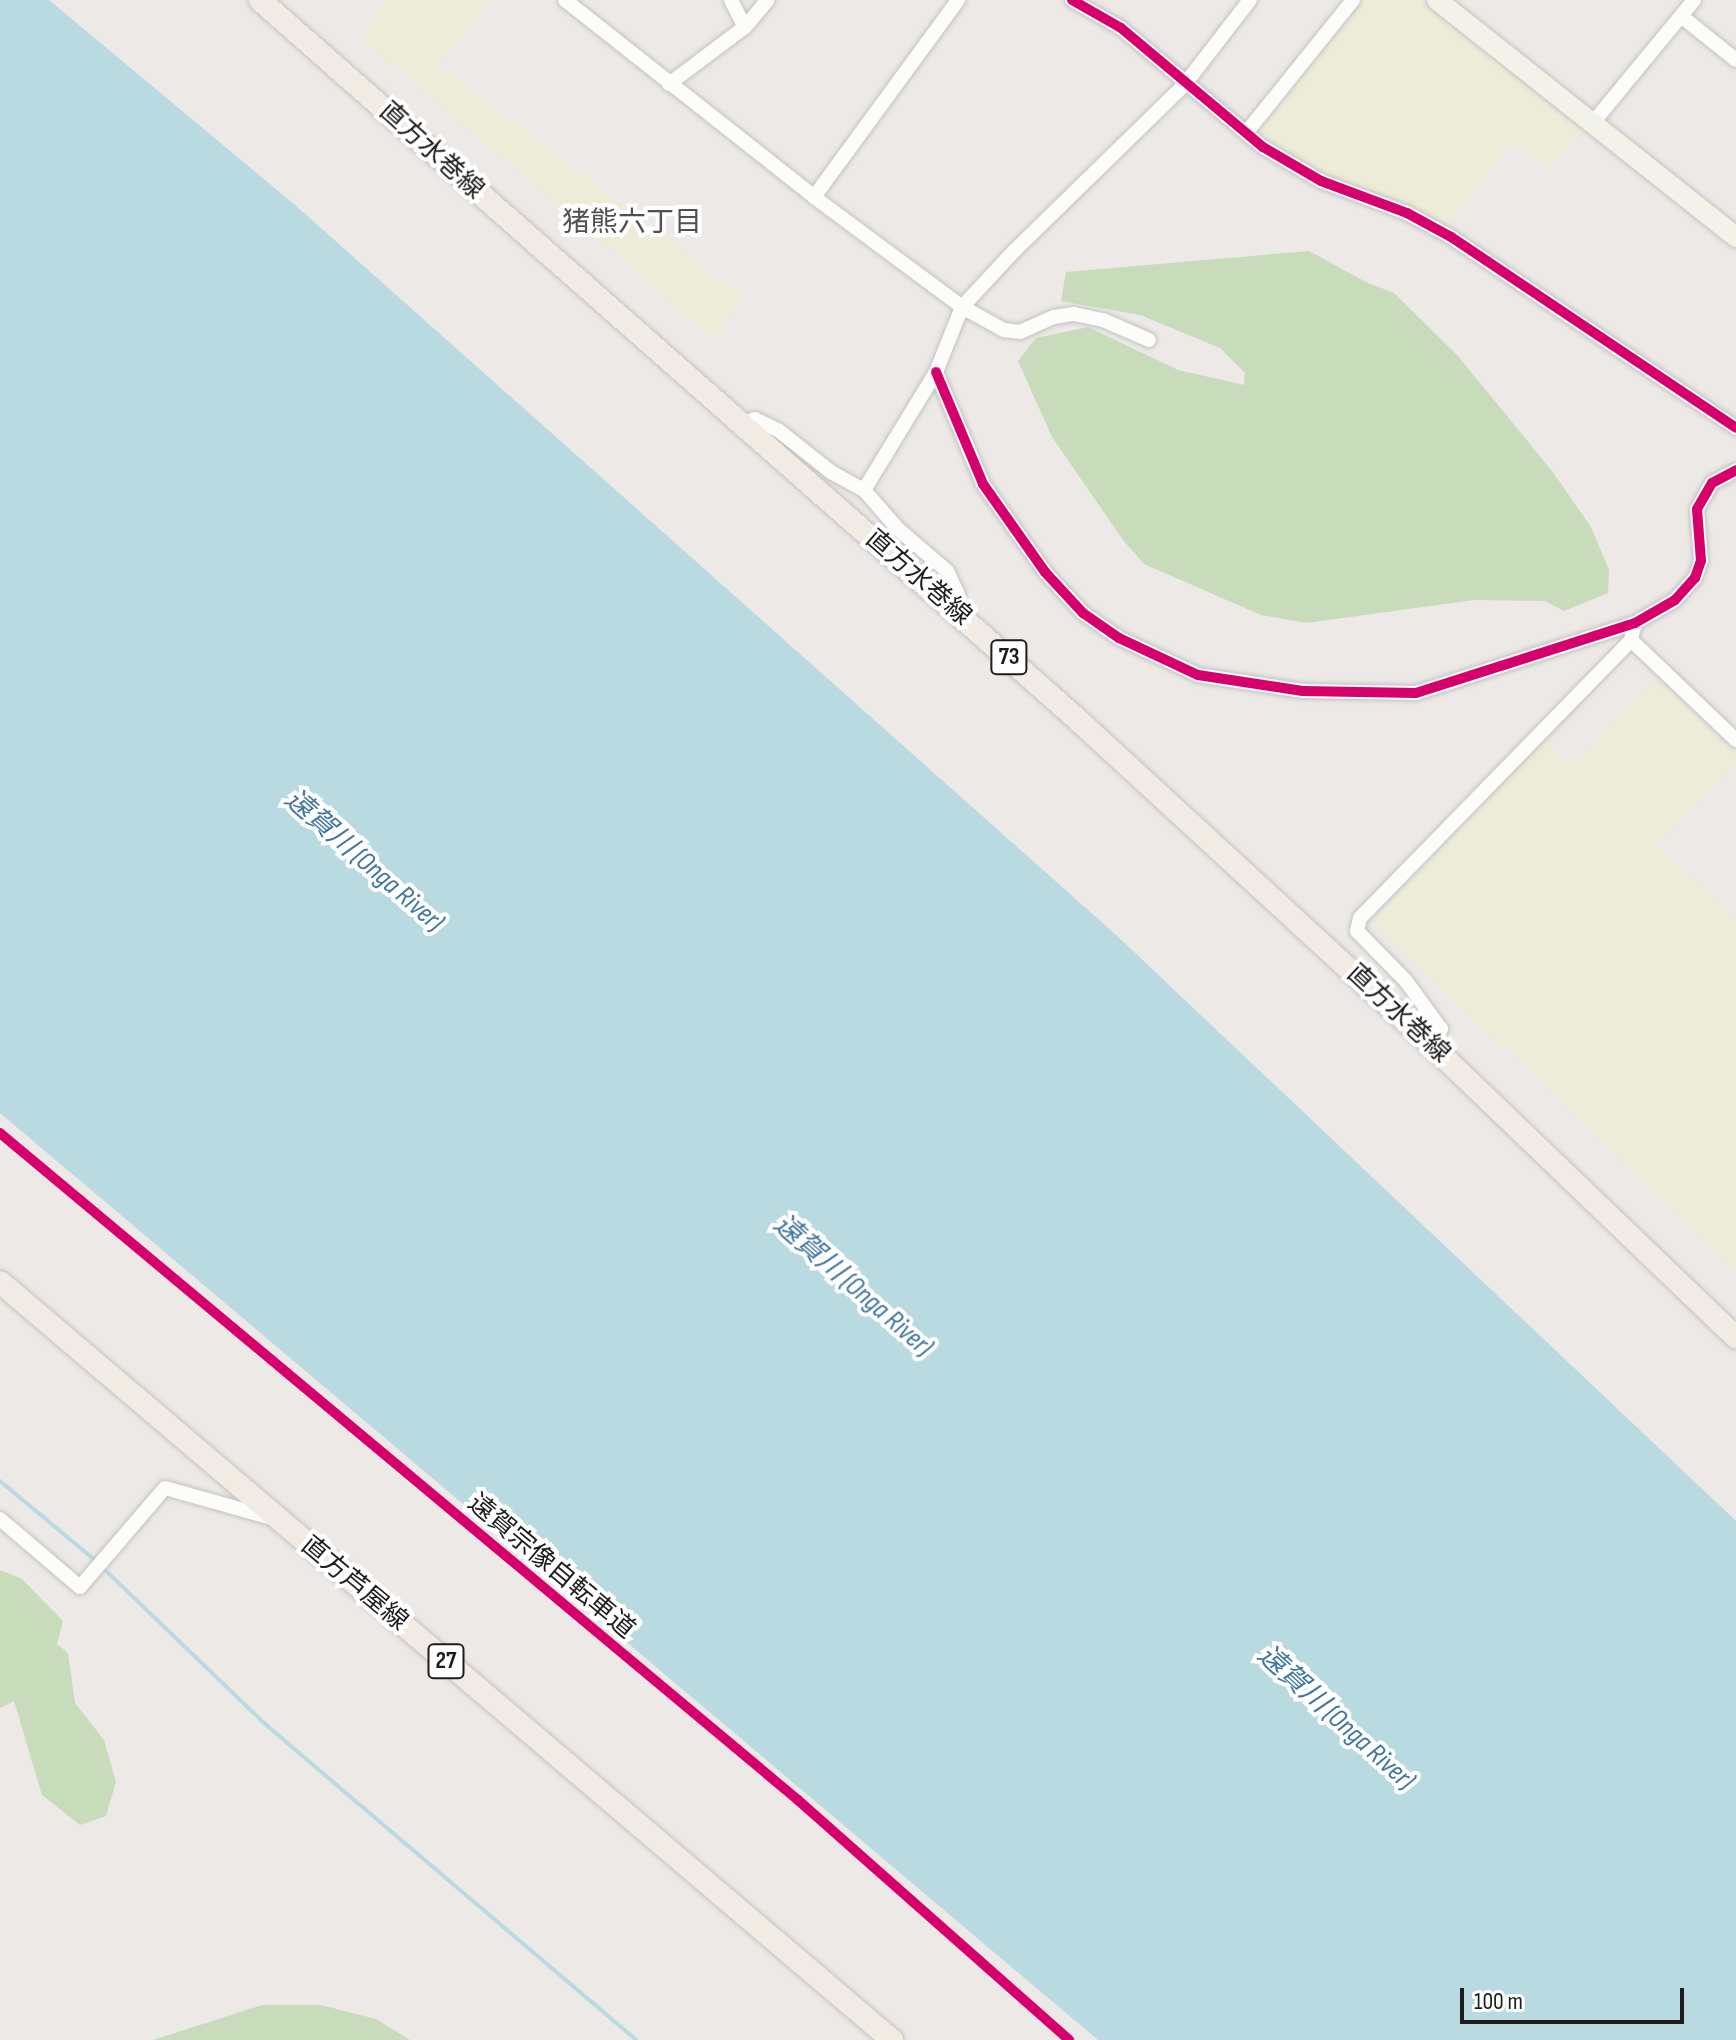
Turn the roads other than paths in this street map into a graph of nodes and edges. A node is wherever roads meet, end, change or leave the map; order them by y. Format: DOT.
graph roads {
  1 [pos="260,0"];
  2 [pos="565,0"];
  3 [pos="731,0"];
  4 [pos="768,0"];
  5 [pos="958,0"];
  6 [pos="1072,0"];
  7 [pos="1250,0"];
  8 [pos="1353,0"];
  9 [pos="1437,0"];
  10 [pos="1694,0"];
  11 [pos="1681,16"];
  12 [pos="745,27"];
  13 [pos="1736,60"];
  14 [pos="669,84"];
  15 [pos="1185,84"];
  16 [pos="1591,125"];
  17 [pos="1246,133"];
  18 [pos="814,197"];
  19 [pos="1736,237"];
  20 [pos="962,307"];
  21 [pos="1149,340"];
  22 [pos="936,372"];
  23 [pos="742,424"];
  24 [pos="1736,428"];
  25 [pos="1736,470"];
  26 [pos="864,490"];
  27 [pos="953,608"];
  28 [pos="1635,623"];
  29 [pos="1631,640"];
  30 [pos="1736,740"];
  31 [pos="1430,1044"];
  32 [pos="0,1282"];
  33 [pos="1736,1337"];
  34 [pos="0,1519"];
  35 [pos="280,1521"];
  36 [pos="892,2040"];
  1 -- 23 [label="main road, 直方水巻線 / 73"];
  2 -- 14 [label="street"];
  3 -- 12 [label="street"];
  4 -- 12 [label="street"];
  5 -- 18 [label="street"];
  6 -- 15 [label="street"];
  7 -- 15 [label="street"];
  8 -- 17 [label="street"];
  9 -- 16 [label="street"];
  10 -- 11 [label="street"];
  11 -- 13 [label="street"];
  11 -- 16 [label="street"];
  12 -- 14 [label="street"];
  14 -- 18 [label="street"];
  15 -- 17 [label="street"];
  15 -- 20 [label="street"];
  16 -- 19 [label="street"];
  17 -- 24 [label="street"];
  18 -- 20 [label="street"];
  20 -- 21 [label="street"];
  20 -- 22 [label="street"];
  22 -- 26 [label="street"];
  22 -- 28 [label="street"];
  23 -- 26 [label="street"];
  23 -- 27 [label="main road, 直方水巻線 / 73"];
  25 -- 28 [label="street"];
  26 -- 27 [label="street"];
  27 -- 31 [label="main road, 直方水巻線 / 73"];
  28 -- 29 [label="street"];
  29 -- 30 [label="street"];
  29 -- 31 [label="street"];
  31 -- 33 [label="main road, 直方水巻線 / 73"];
  32 -- 35 [label="main road, 直方芦屋線 / 27"];
  34 -- 35 [label="street"];
  35 -- 36 [label="main road, 直方芦屋線 / 27"];
}
